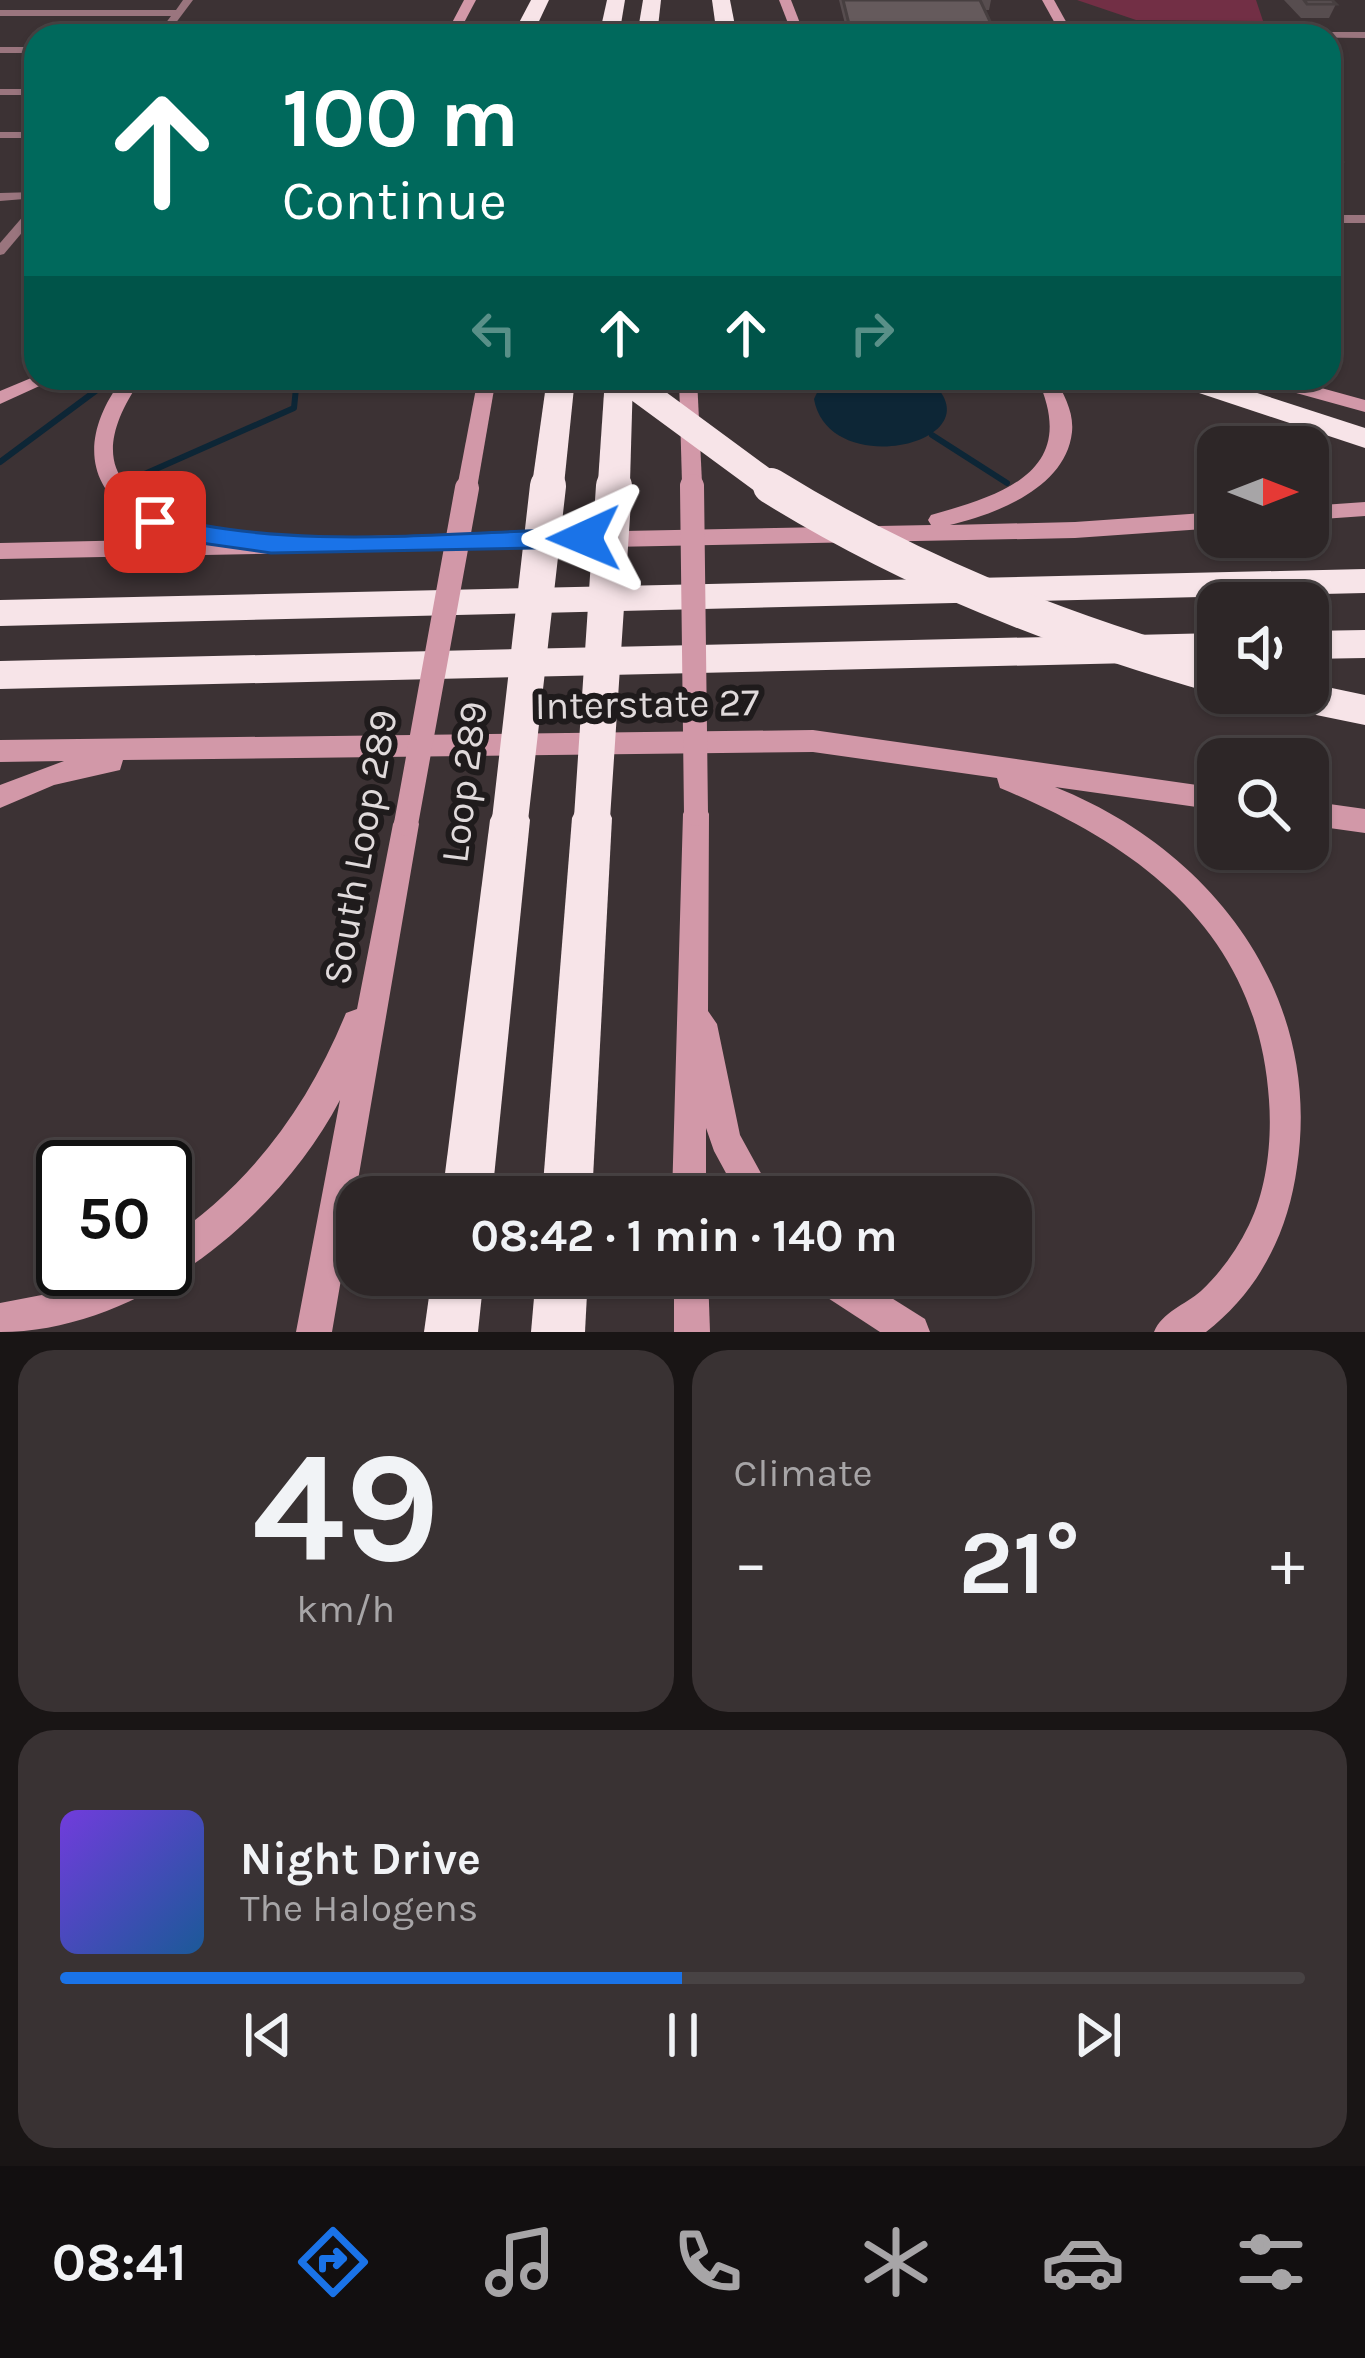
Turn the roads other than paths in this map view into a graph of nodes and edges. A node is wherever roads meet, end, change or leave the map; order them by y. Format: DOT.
graph roads {
  1 [pos="188,0"];
  2 [pos="0,14"];
  3 [pos="178,14"];
  4 [pos="170,24"];
  5 [pos="24,223"];
  6 [pos="0,251"];
  7 [pos="124,390"];
  8 [pos="473,390"];
  9 [pos="486,390"];
  10 [pos="560,390"];
  11 [pos="621,390"];
  12 [pos="636,390"];
  13 [pos="688,390"];
  14 [pos="694,390"];
  15 [pos="1052,390"];
  16 [pos="1219,390"];
  17 [pos="1308,390"];
  18 [pos="689,406"];
  19 [pos="1365,406"];
  20 [pos="480,436"];
  21 [pos="1365,437"];
  22 [pos="1365,509"];
  23 [pos="1329,512"];
  24 [pos="1197,521"];
  25 [pos="807,534"];
  26 [pos="271,544"];
  27 [pos="0,551"];
  28 [pos="1365,581"];
  29 [pos="0,613"];
  30 [pos="1365,644"];
  31 [pos="1329,645"];
  32 [pos="1197,647"];
  33 [pos="1197,670"];
  34 [pos="0,675"];
  35 [pos="1329,703"];
  36 [pos="1365,710"];
  37 [pos="813,741"];
  38 [pos="271,746"];
  39 [pos="0,751"];
  40 [pos="1197,796"];
  41 [pos="0,797"];
  42 [pos="1329,816"];
  43 [pos="1365,821"];
  44 [pos="385,936"];
  45 [pos="693,975"];
  46 [pos="468,1176"];
  47 [pos="568,1176"];
  48 [pos="689,1176"];
  49 [pos="745,1176"];
  50 [pos="192,1242"];
  51 [pos="96,1296"];
  52 [pos="455,1296"];
  53 [pos="561,1296"];
  54 [pos="691,1296"];
  55 [pos="856,1296"];
  56 [pos="0,1321"];
  57 [pos="314,1332"];
  58 [pos="451,1332"];
  59 [pos="558,1332"];
  60 [pos="692,1332"];
  61 [pos="912,1332"];
  62 [pos="1172,1332"];
  1 -- 3 [label="street"];
  2 -- 3 [label="street"];
  3 -- 4 [label="street"];
  5 -- 6 [label="street"];
  7 -- 26 [label="main road"];
  8 -- 20 [label="main road"];
  9 -- 20 [label="main road, South Loop 289"];
  10 -- 46 [label="highway, Loop 289, bridge"];
  11 -- 47 [label="highway, bridge"];
  12 -- 33 [label="highway, bridge"];
  13 -- 18 [label="main road"];
  14 -- 18 [label="main road"];
  15 -- 25 [label="main road"];
  16 -- 21 [label="highway"];
  17 -- 19 [label="main road"];
  18 -- 45 [label="main road, bridge"];
  20 -- 44 [label="main road, South Loop 289, bridge"];
  22 -- 23 [label="main road"];
  24 -- 25 [label="main road"];
  25 -- 26 [label="main road"];
  26 -- 27 [label="main road"];
  28 -- 29 [label="highway"];
  30 -- 31 [label="highway"];
  32 -- 34 [label="highway"];
  35 -- 36 [label="highway"];
  37 -- 38 [label="main road, Interstate 27"];
  37 -- 40 [label="main road, Interstate 27"];
  37 -- 62 [label="main road"];
  38 -- 39 [label="main road, Interstate 27"];
  38 -- 41 [label="main road"];
  42 -- 43 [label="main road"];
  44 -- 50 [label="main road"];
  44 -- 57 [label="main road, South Loop 289"];
  45 -- 48 [label="main road"];
  45 -- 49 [label="main road"];
  51 -- 56 [label="main road"];
  52 -- 58 [label="highway"];
  53 -- 59 [label="highway"];
  54 -- 60 [label="main road"];
  55 -- 61 [label="main road"];
}
